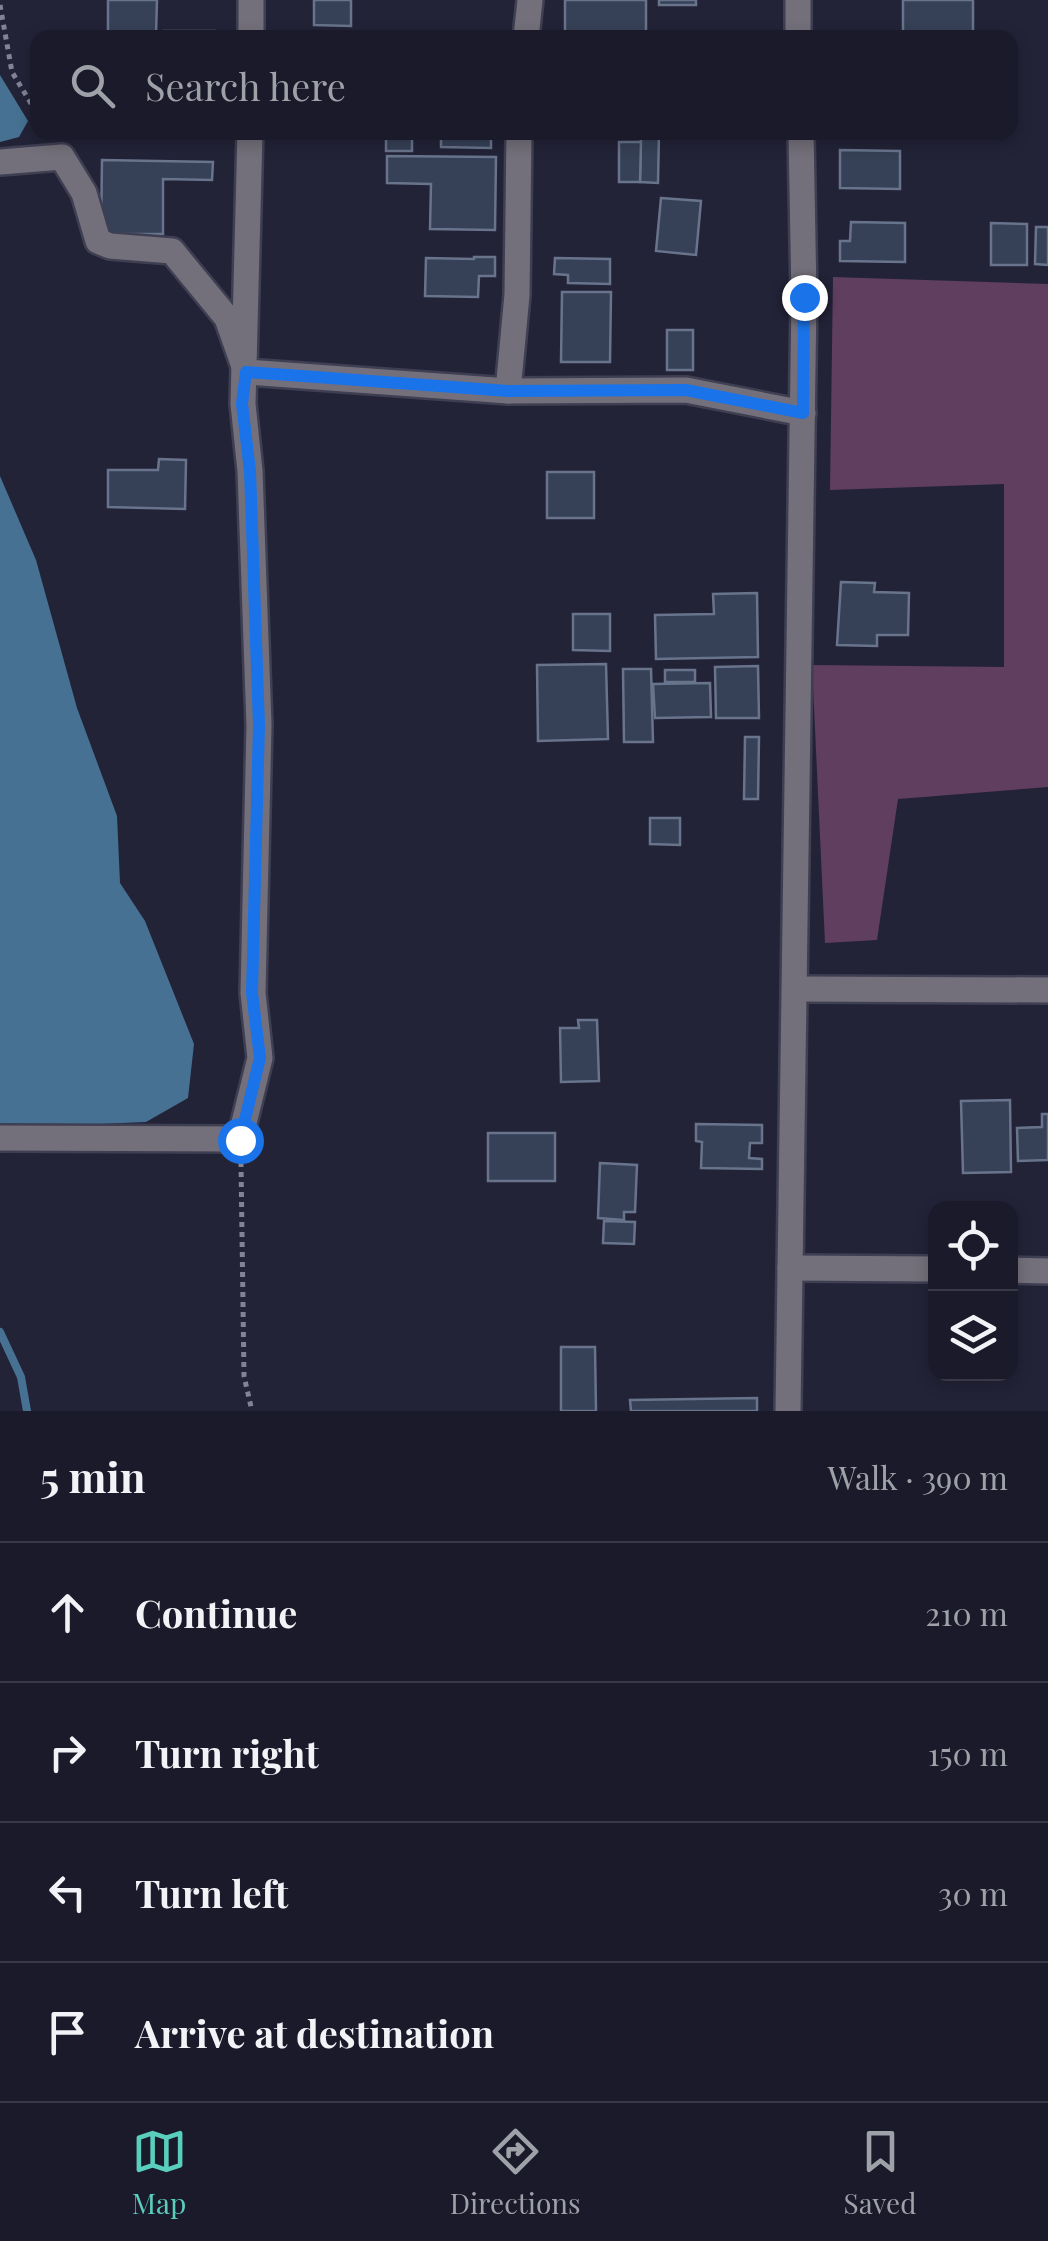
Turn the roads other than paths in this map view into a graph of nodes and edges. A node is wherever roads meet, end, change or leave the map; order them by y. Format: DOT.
graph roads {
  1 [pos="251,0"];
  2 [pos="530,0"];
  3 [pos="798,0"];
  4 [pos="251,30"];
  5 [pos="527,30"];
  6 [pos="798,30"];
  7 [pos="250,140"];
  8 [pos="519,140"];
  9 [pos="800,140"];
  10 [pos="0,162"];
  11 [pos="246,372"];
  12 [pos="508,391"];
  13 [pos="803,413"];
  14 [pos="796,989"];
  15 [pos="1048,990"];
  16 [pos="0,1138"];
  17 [pos="790,1268"];
  18 [pos="928,1270"];
  19 [pos="1018,1270"];
  20 [pos="1048,1271"];
  21 [pos="788,1411"];
  1 -- 4 [label="street"];
  2 -- 5 [label="street"];
  3 -- 6 [label="street"];
  7 -- 11 [label="street"];
  8 -- 12 [label="street"];
  9 -- 13 [label="street"];
  10 -- 11 [label="street"];
  11 -- 12 [label="street"];
  11 -- 16 [label="street"];
  12 -- 13 [label="street"];
  13 -- 14 [label="street"];
  14 -- 15 [label="street"];
  14 -- 17 [label="street"];
  17 -- 18 [label="street"];
  17 -- 21 [label="street"];
  19 -- 20 [label="street"];
}
